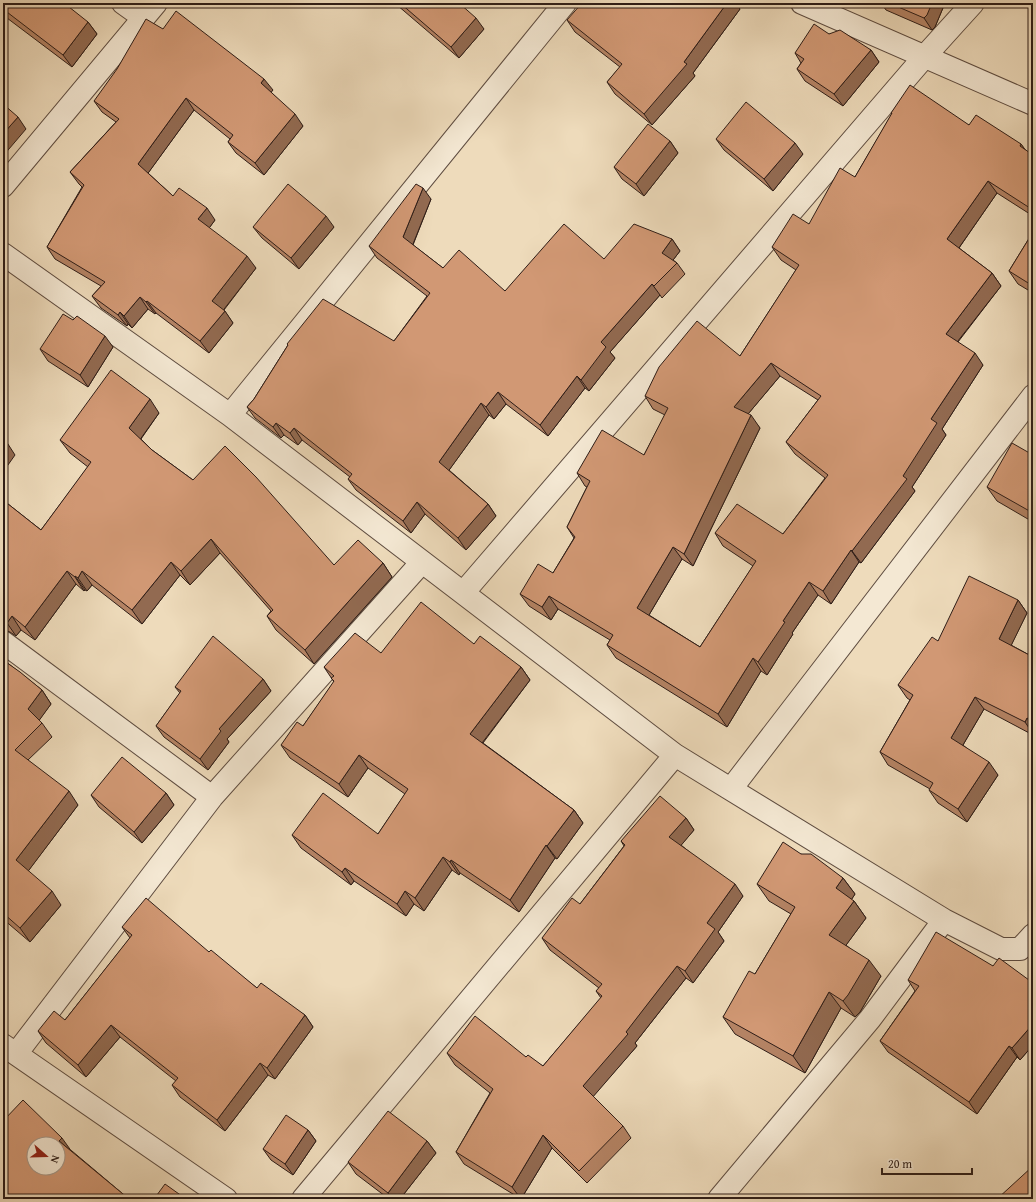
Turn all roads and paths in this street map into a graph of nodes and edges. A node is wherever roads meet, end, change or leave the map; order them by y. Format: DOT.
graph roads {
  1 [pos="123,3"];
  2 [pos="565,3"];
  3 [pos="802,3"];
  4 [pos="972,3"];
  5 [pos="150,10"];
  6 [pos="925,56"];
  7 [pos="1033,104"];
  8 [pos="3,186"];
  9 [pos="3,254"];
  10 [pos="1033,396"];
  11 [pos="230,415"];
  12 [pos="422,562"];
  13 [pos="463,593"];
  14 [pos="3,642"];
  15 [pos="675,755"];
  16 [pos="731,789"];
  17 [pos="212,797"];
  18 [pos="944,920"];
  19 [pos="1033,935"];
  20 [pos="10,1050"];
  21 [pos="226,1199"];
  22 [pos="304,1199"];
  23 [pos="719,1199"];
  1 -- 5 [label="street"];
  2 -- 11 [label="street"];
  3 -- 6 [label="street"];
  4 -- 6 [label="street"];
  5 -- 8 [label="street"];
  6 -- 7 [label="street"];
  6 -- 13 [label="street"];
  9 -- 11 [label="street"];
  10 -- 16 [label="street"];
  11 -- 12 [label="street"];
  12 -- 13 [label="street"];
  12 -- 17 [label="street"];
  13 -- 15 [label="street"];
  14 -- 17 [label="street"];
  15 -- 16 [label="street"];
  15 -- 22 [label="street"];
  16 -- 18 [label="street"];
  17 -- 20 [label="street"];
  18 -- 19 [label="street"];
  18 -- 23 [label="street"];
  20 -- 21 [label="street"];
}
